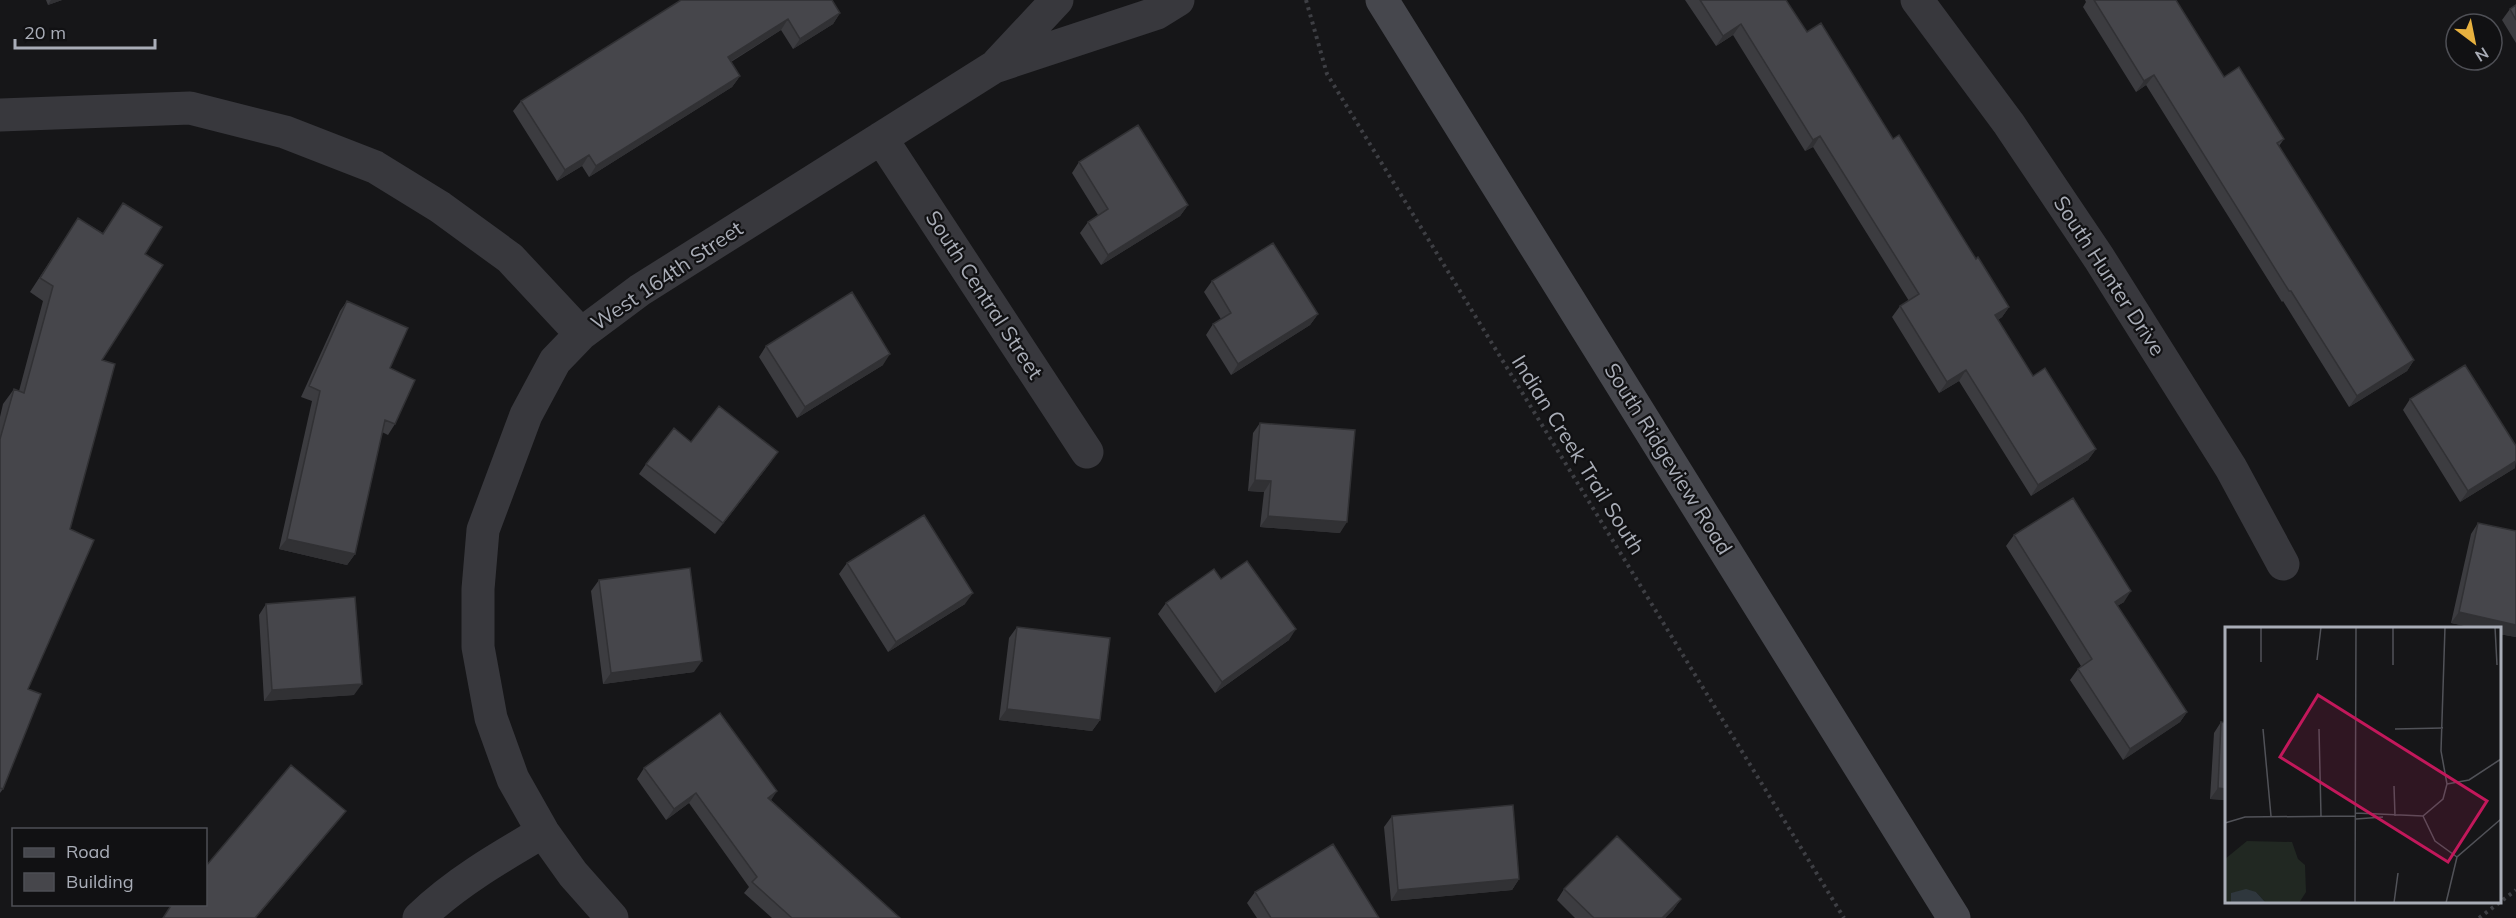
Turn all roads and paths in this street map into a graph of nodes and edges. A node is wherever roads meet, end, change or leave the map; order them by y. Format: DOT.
graph roads {
  1 [pos="1058,0"];
  2 [pos="1178,0"];
  3 [pos="1306,0"];
  4 [pos="1382,0"];
  5 [pos="1917,0"];
  6 [pos="994,67"];
  7 [pos="0,115"];
  8 [pos="881,138"];
  9 [pos="581,333"];
  10 [pos="1087,452"];
  11 [pos="2283,564"];
  12 [pos="543,832"];
  13 [pos="2516,890"];
  14 [pos="2501,901"];
  15 [pos="2499,903"];
  16 [pos="419,918"];
  17 [pos="612,918"];
  18 [pos="1844,918"];
  19 [pos="1954,918"];
  20 [pos="2479,918"];
  1 -- 6 [label="street, West 164th Street"];
  2 -- 6 [label="street, West 164th Street"];
  3 -- 18 [label="path, Indian Creek Trail South"];
  4 -- 19 [label="main road, South Ridgeview Road"];
  5 -- 11 [label="street, South Hunter Drive"];
  6 -- 8 [label="street, West 164th Street"];
  7 -- 9 [label="street"];
  8 -- 9 [label="street, West 164th Street"];
  8 -- 10 [label="street, South Central Street"];
  9 -- 12 [label="street, West 164th Street"];
  12 -- 16 [label="street"];
  12 -- 17 [label="street, West 164th Street"];
  13 -- 14 [label="path"];
  15 -- 20 [label="path"];
}
